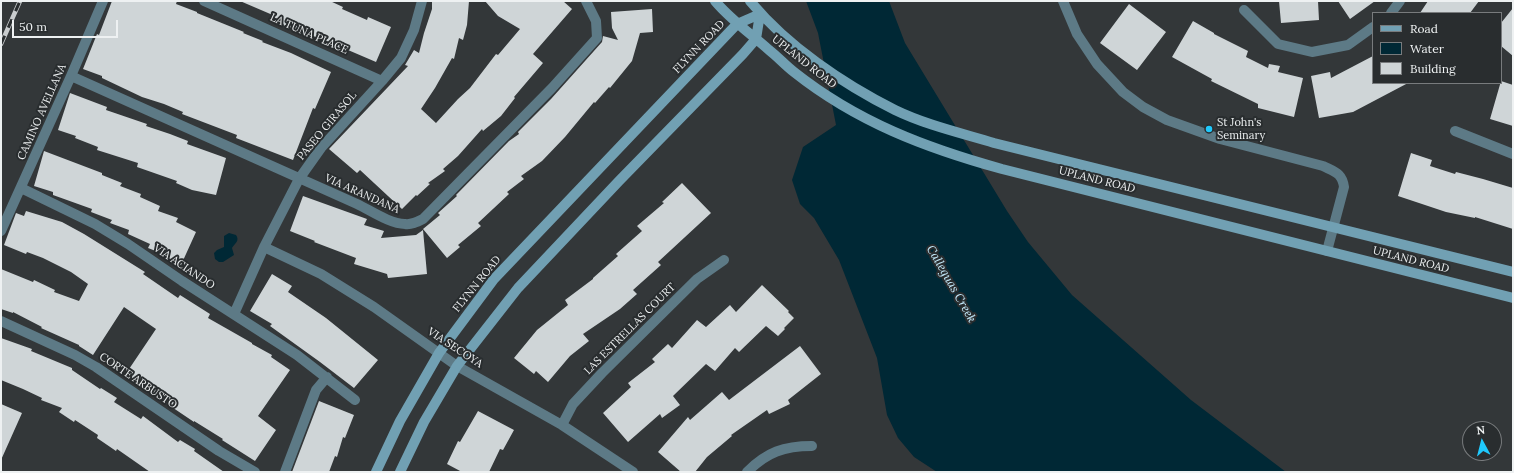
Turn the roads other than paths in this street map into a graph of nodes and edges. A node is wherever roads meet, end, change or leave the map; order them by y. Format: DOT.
graph roads {
  1 [pos="103,1"];
  2 [pos="204,1"];
  3 [pos="422,1"];
  4 [pos="586,1"];
  5 [pos="715,1"];
  6 [pos="750,1"];
  7 [pos="1400,1"];
  8 [pos="1064,4"];
  9 [pos="1244,10"];
  10 [pos="1392,12"];
  11 [pos="760,14"];
  12 [pos="737,24"];
  13 [pos="1372,28"];
  14 [pos="756,39"];
  15 [pos="71,76"];
  16 [pos="382,81"];
  17 [pos="1455,131"];
  18 [pos="1513,154"];
  19 [pos="299,179"];
  20 [pos="22,188"];
  21 [pos="1333,228"];
  22 [pos="1,231"];
  23 [pos="264,247"];
  24 [pos="1327,251"];
  25 [pos="724,260"];
  26 [pos="1513,272"];
  27 [pos="1513,298"];
  28 [pos="234,314"];
  29 [pos="1,321"];
  30 [pos="439,353"];
  31 [pos="457,366"];
  32 [pos="327,377"];
  33 [pos="355,400"];
  34 [pos="562,425"];
  35 [pos="812,446"];
  36 [pos="255,472"];
  37 [pos="285,472"];
  38 [pos="376,472"];
  39 [pos="400,472"];
  40 [pos="633,472"];
  41 [pos="747,472"];
  1 -- 15 [label="street, CAMINO AVELLANA"];
  2 -- 16 [label="street, LA TUNA PLACE"];
  3 -- 16 [label="street, PASEO GIRASOL"];
  4 -- 19 [label="street, VIA ARANDANA"];
  5 -- 12 [label="main road, UPLAND ROAD"];
  6 -- 11 [label="main road, UPLAND ROAD"];
  7 -- 10 [label="street"];
  8 -- 21 [label="street"];
  9 -- 13 [label="street"];
  11 -- 12 [label="main road, FLYNN ROAD"];
  11 -- 14 [label="main road"];
  11 -- 21 [label="main road, UPLAND ROAD"];
  12 -- 14 [label="main road, UPLAND ROAD"];
  12 -- 30 [label="main road, FLYNN ROAD"];
  14 -- 24 [label="main road, UPLAND ROAD"];
  14 -- 31 [label="main road"];
  15 -- 19 [label="street, VIA ARANDANA"];
  15 -- 20 [label="street, CAMINO AVELLANA"];
  16 -- 19 [label="street, PASEO GIRASOL"];
  17 -- 18 [label="street"];
  19 -- 23 [label="street, PASEO GIRASOL"];
  20 -- 22 [label="street, CAMINO AVELLANA"];
  20 -- 28 [label="street, VIA ACIANDO"];
  21 -- 24 [label="street"];
  21 -- 26 [label="main road, UPLAND ROAD"];
  23 -- 28 [label="street, PASEO GIRASOL"];
  23 -- 30 [label="street, VIA SECOYA"];
  24 -- 27 [label="main road, UPLAND ROAD"];
  25 -- 34 [label="street, LAS ESTRELLAS COURT"];
  28 -- 32 [label="street, VIA ACIANDO"];
  29 -- 36 [label="street, CORTE ARBUSTO"];
  30 -- 31 [label="street, VIA SECOYA"];
  30 -- 38 [label="main road, FLYNN ROAD"];
  31 -- 34 [label="street, VIA SECOYA"];
  31 -- 39 [label="main road"];
  32 -- 33 [label="street, VIA ACIANDO"];
  32 -- 37 [label="street"];
  34 -- 40 [label="street, VIA SECOYA"];
  35 -- 41 [label="street"];
}
